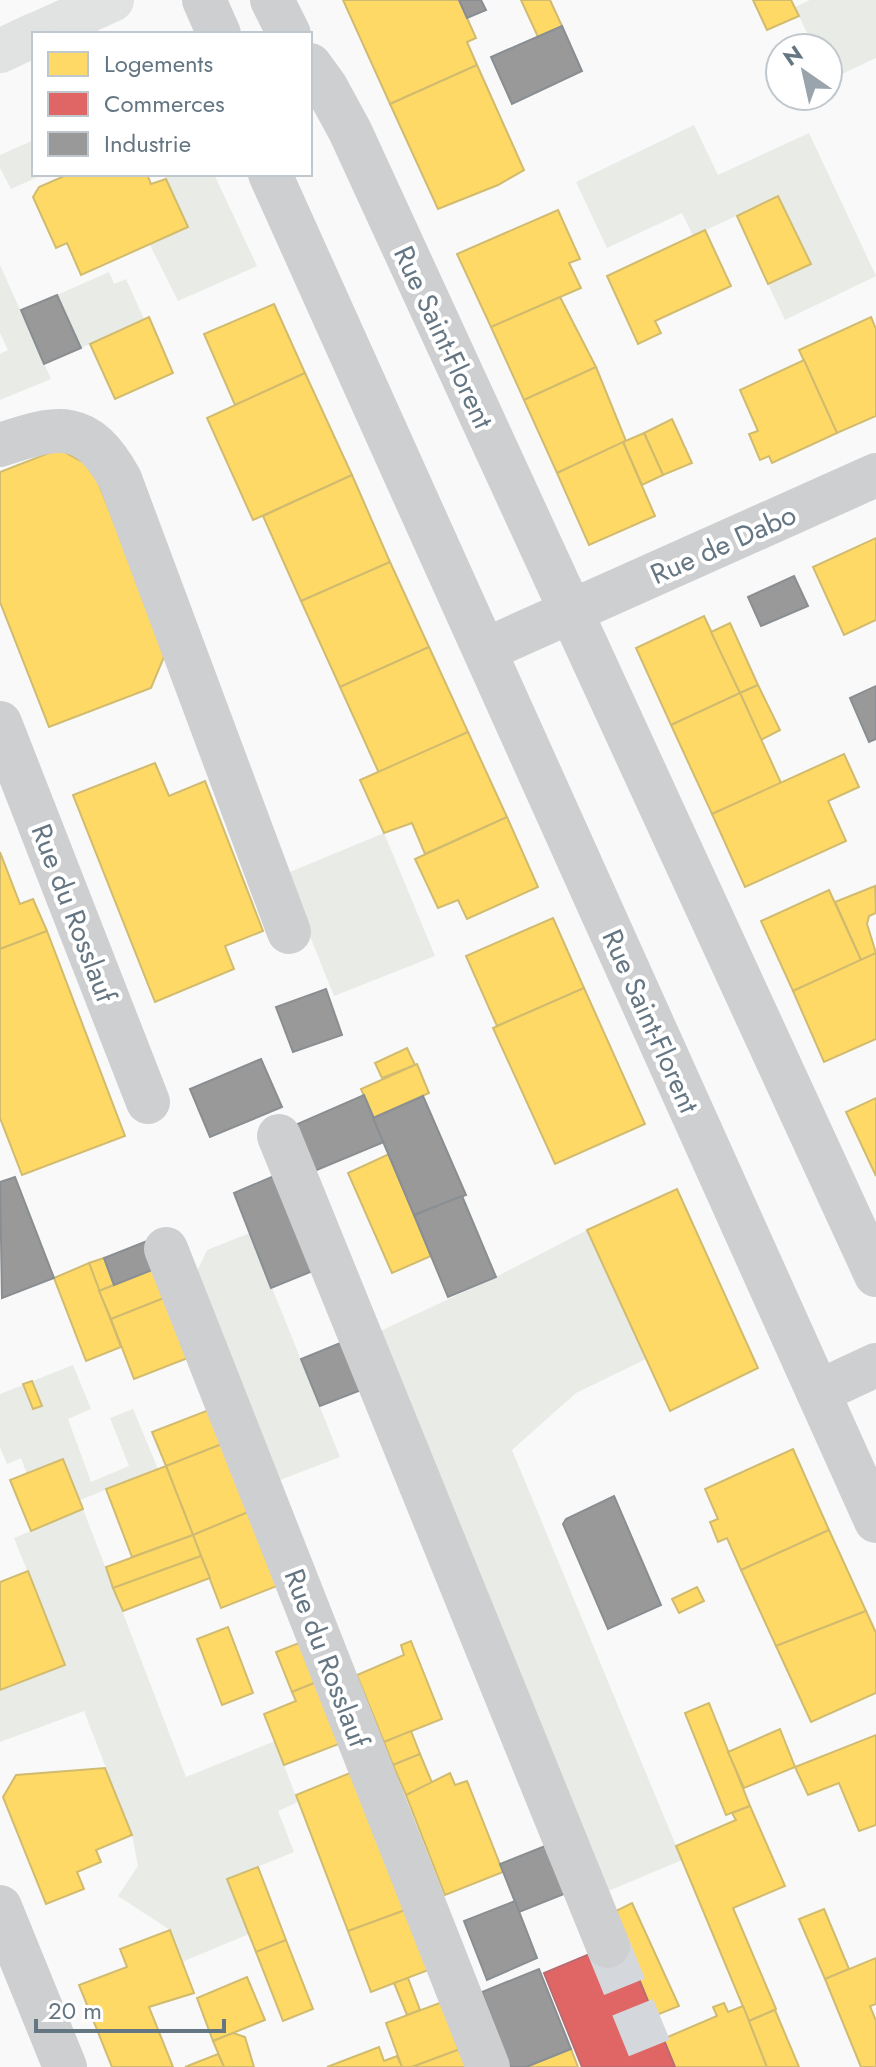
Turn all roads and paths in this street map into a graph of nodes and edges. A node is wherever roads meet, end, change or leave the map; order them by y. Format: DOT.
graph roads {
  1 [pos="112,0"];
  2 [pos="204,0"];
  3 [pos="272,0"];
  4 [pos="43,32"];
  5 [pos="218,32"];
  6 [pos="288,32"];
  7 [pos="32,37"];
  8 [pos="0,51"];
  9 [pos="312,68"];
  10 [pos="271,176"];
  11 [pos="0,445"];
  12 [pos="876,475"];
  13 [pos="570,613"];
  14 [pos="485,650"];
  15 [pos="0,723"];
  16 [pos="289,932"];
  17 [pos="148,1102"];
  18 [pos="279,1136"];
  19 [pos="166,1249"];
  20 [pos="876,1275"];
  21 [pos="876,1365"];
  22 [pos="818,1392"];
  23 [pos="876,1521"];
  24 [pos="0,1907"];
  25 [pos="608,1946"];
  26 [pos="65,2067"];
  27 [pos="488,2067"];
  1 -- 4 [label="main road"];
  2 -- 5 [label="street"];
  3 -- 6 [label="street"];
  7 -- 8 [label="main road"];
  9 -- 13 [label="street, Rue Saint-Florent"];
  10 -- 14 [label="street, Rue Saint-Florent"];
  11 -- 16 [label="street"];
  12 -- 13 [label="street, Rue de Dabo"];
  13 -- 14 [label="street"];
  13 -- 20 [label="street, Rue Saint-Florent"];
  14 -- 22 [label="street, Rue Saint-Florent"];
  15 -- 17 [label="street, Rue du Rosslauf"];
  18 -- 25 [label="street"];
  19 -- 27 [label="street, Rue du Rosslauf"];
  21 -- 22 [label="street"];
  22 -- 23 [label="street, Rue Saint-Florent"];
  24 -- 26 [label="street"];
}
